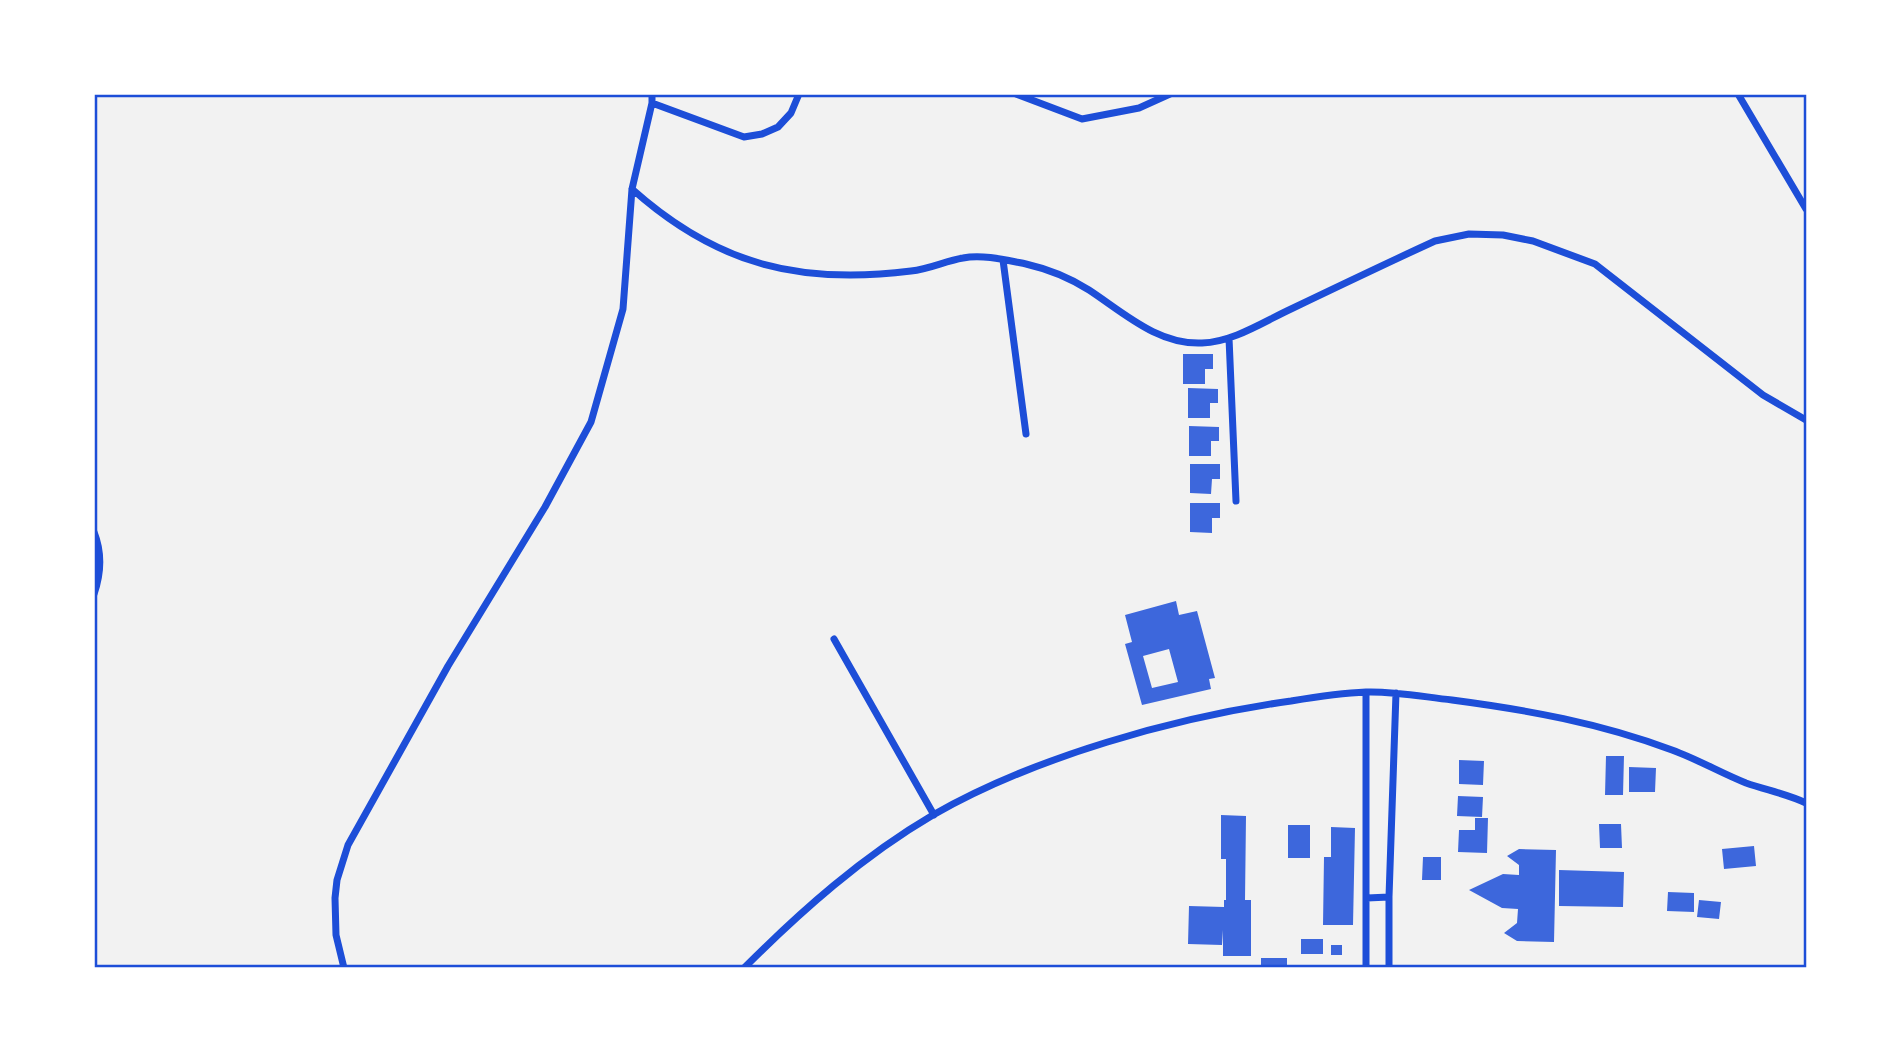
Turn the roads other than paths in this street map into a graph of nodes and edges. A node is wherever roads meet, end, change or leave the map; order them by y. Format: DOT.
graph roads {
  1 [pos="799,94"];
  2 [pos="1016,94"];
  3 [pos="1170,94"];
  4 [pos="1738,94"];
  5 [pos="652,99"];
  6 [pos="632,189"];
  7 [pos="1807,209"];
  8 [pos="1003,260"];
  9 [pos="1229,338"];
  10 [pos="1807,420"];
  11 [pos="1026,434"];
  12 [pos="1236,501"];
  13 [pos="94,532"];
  14 [pos="94,594"];
  15 [pos="834,639"];
  16 [pos="1366,692"];
  17 [pos="1396,693"];
  18 [pos="1807,803"];
  19 [pos="934,815"];
  20 [pos="1389,897"];
  21 [pos="1367,898"];
  22 [pos="344,968"];
  23 [pos="744,968"];
  24 [pos="1366,968"];
  25 [pos="1389,968"];
  1 -- 5 [label="street"];
  2 -- 3 [label="street"];
  4 -- 7 [label="street"];
  5 -- 6 [label="street"];
  6 -- 8 [label="street"];
  6 -- 22 [label="street"];
  8 -- 9 [label="street"];
  8 -- 11 [label="street"];
  9 -- 10 [label="street"];
  9 -- 12 [label="street"];
  13 -- 14 [label="street"];
  15 -- 19 [label="street"];
  16 -- 17 [label="street"];
  16 -- 19 [label="street"];
  16 -- 21 [label="street"];
  17 -- 18 [label="street"];
  17 -- 20 [label="street"];
  19 -- 23 [label="street"];
  20 -- 21 [label="street"];
  20 -- 25 [label="street"];
  21 -- 24 [label="street"];
}
